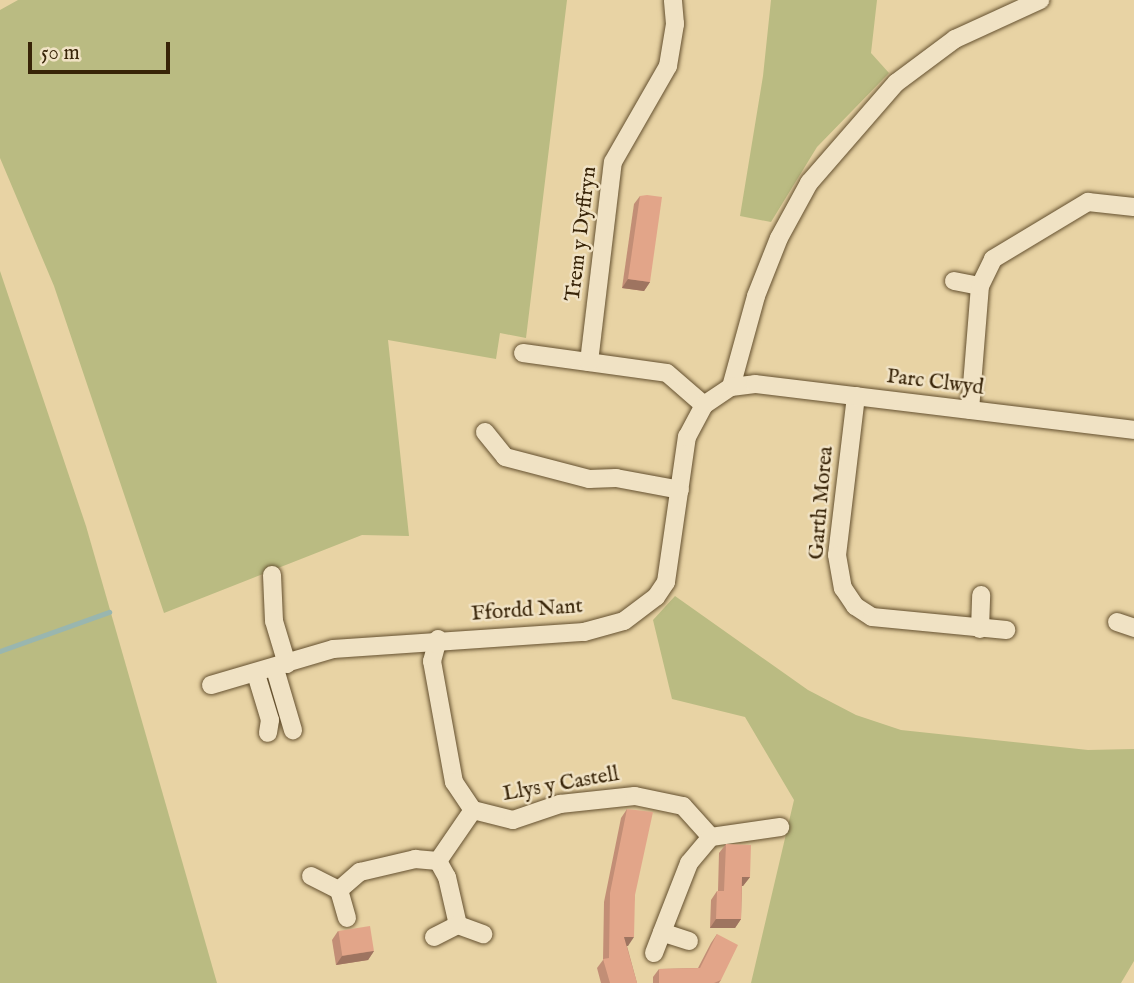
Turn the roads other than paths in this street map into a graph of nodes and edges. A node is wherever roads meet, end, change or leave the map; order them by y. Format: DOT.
graph roads {
  1 [pos="673,0"];
  2 [pos="1040,0"];
  3 [pos="1134,207"];
  4 [pos="954,281"];
  5 [pos="980,286"];
  6 [pos="523,353"];
  7 [pos="589,362"];
  8 [pos="732,387"];
  9 [pos="856,396"];
  10 [pos="704,405"];
  11 [pos="970,410"];
  12 [pos="1134,430"];
  13 [pos="485,432"];
  14 [pos="680,490"];
  15 [pos="272,575"];
  16 [pos="981,596"];
  17 [pos="980,629"];
  18 [pos="1006,630"];
  19 [pos="438,639"];
  20 [pos="281,667"];
  21 [pos="256,674"];
  22 [pos="211,685"];
  23 [pos="293,730"];
  24 [pos="268,733"];
  25 [pos="472,810"];
  26 [pos="780,827"];
  27 [pos="711,837"];
  28 [pos="438,861"];
  29 [pos="311,876"];
  30 [pos="339,890"];
  31 [pos="347,918"];
  32 [pos="458,925"];
  33 [pos="662,932"];
  34 [pos="483,934"];
  35 [pos="434,937"];
  36 [pos="689,941"];
  37 [pos="654,953"];
  1 -- 7 [label="street, Trem y Dyffryn"];
  2 -- 8 [label="street"];
  3 -- 5 [label="street"];
  4 -- 5 [label="street"];
  5 -- 11 [label="street"];
  6 -- 7 [label="street"];
  7 -- 10 [label="street"];
  8 -- 9 [label="street, Parc Clwyd"];
  8 -- 10 [label="street, Ffordd Nant"];
  9 -- 11 [label="street, Parc Clwyd"];
  9 -- 17 [label="street, Garth Morea"];
  10 -- 14 [label="street, Ffordd Nant"];
  11 -- 12 [label="street, Parc Clwyd"];
  13 -- 14 [label="street"];
  14 -- 19 [label="street, Ffordd Nant"];
  15 -- 20 [label="street"];
  16 -- 17 [label="street"];
  17 -- 18 [label="street, Garth Morea"];
  19 -- 20 [label="street, Ffordd Nant"];
  19 -- 25 [label="street"];
  20 -- 21 [label="street, Ffordd Nant"];
  20 -- 23 [label="street"];
  21 -- 22 [label="street, Ffordd Nant"];
  21 -- 24 [label="street"];
  25 -- 27 [label="street, Llys y Castell"];
  25 -- 28 [label="street"];
  26 -- 27 [label="street"];
  27 -- 33 [label="street"];
  28 -- 30 [label="street"];
  28 -- 32 [label="street"];
  29 -- 30 [label="street"];
  30 -- 31 [label="street"];
  32 -- 34 [label="street"];
  32 -- 35 [label="street"];
  33 -- 36 [label="street"];
  33 -- 37 [label="street"];
}
